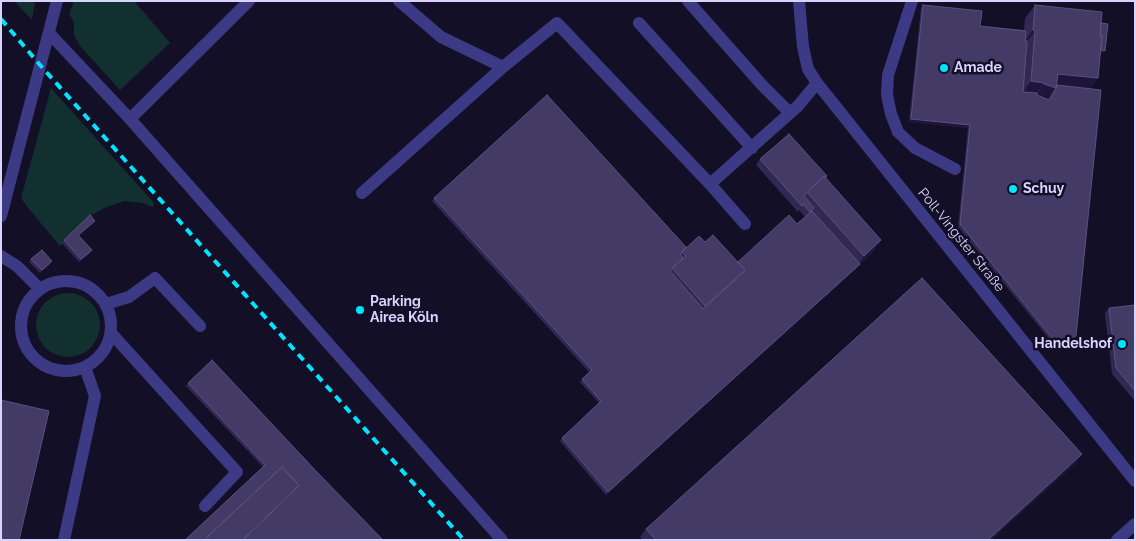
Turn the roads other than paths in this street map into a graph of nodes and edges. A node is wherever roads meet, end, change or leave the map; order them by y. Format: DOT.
graph roads {
  1 [pos="57,1"];
  2 [pos="249,1"];
  3 [pos="400,1"];
  4 [pos="688,1"];
  5 [pos="799,1"];
  6 [pos="912,1"];
  7 [pos="639,24"];
  8 [pos="49,33"];
  9 [pos="503,68"];
  10 [pos="817,83"];
  11 [pos="790,113"];
  12 [pos="130,119"];
  13 [pos="752,148"];
  14 [pos="955,169"];
  15 [pos="710,184"];
  16 [pos="362,193"];
  17 [pos="1,216"];
  18 [pos="745,224"];
  19 [pos="1,256"];
  20 [pos="40,289"];
  21 [pos="106,304"];
  22 [pos="200,326"];
  23 [pos="111,333"];
  24 [pos="85,367"];
  25 [pos="1135,482"];
  26 [pos="205,506"];
  27 [pos="1135,524"];
  28 [pos="64,540"];
  29 [pos="502,540"];
  30 [pos="1117,540"];
  1 -- 8 [label="street"];
  2 -- 12 [label="street"];
  3 -- 9 [label="street"];
  4 -- 11 [label="street"];
  5 -- 10 [label="street, Poll-Vingster Straße"];
  6 -- 14 [label="street"];
  7 -- 13 [label="street"];
  8 -- 12 [label="street"];
  8 -- 17 [label="street"];
  9 -- 15 [label="street"];
  9 -- 16 [label="street"];
  10 -- 11 [label="street"];
  10 -- 25 [label="street, Poll-Vingster Straße"];
  11 -- 13 [label="street"];
  12 -- 29 [label="street"];
  13 -- 15 [label="street"];
  15 -- 18 [label="street"];
  19 -- 20 [label="street"];
  20 -- 21 [label="street"];
  20 -- 24 [label="street"];
  21 -- 22 [label="street"];
  21 -- 23 [label="street"];
  23 -- 24 [label="street"];
  23 -- 26 [label="street"];
  24 -- 28 [label="street"];
  27 -- 30 [label="street"];
}
